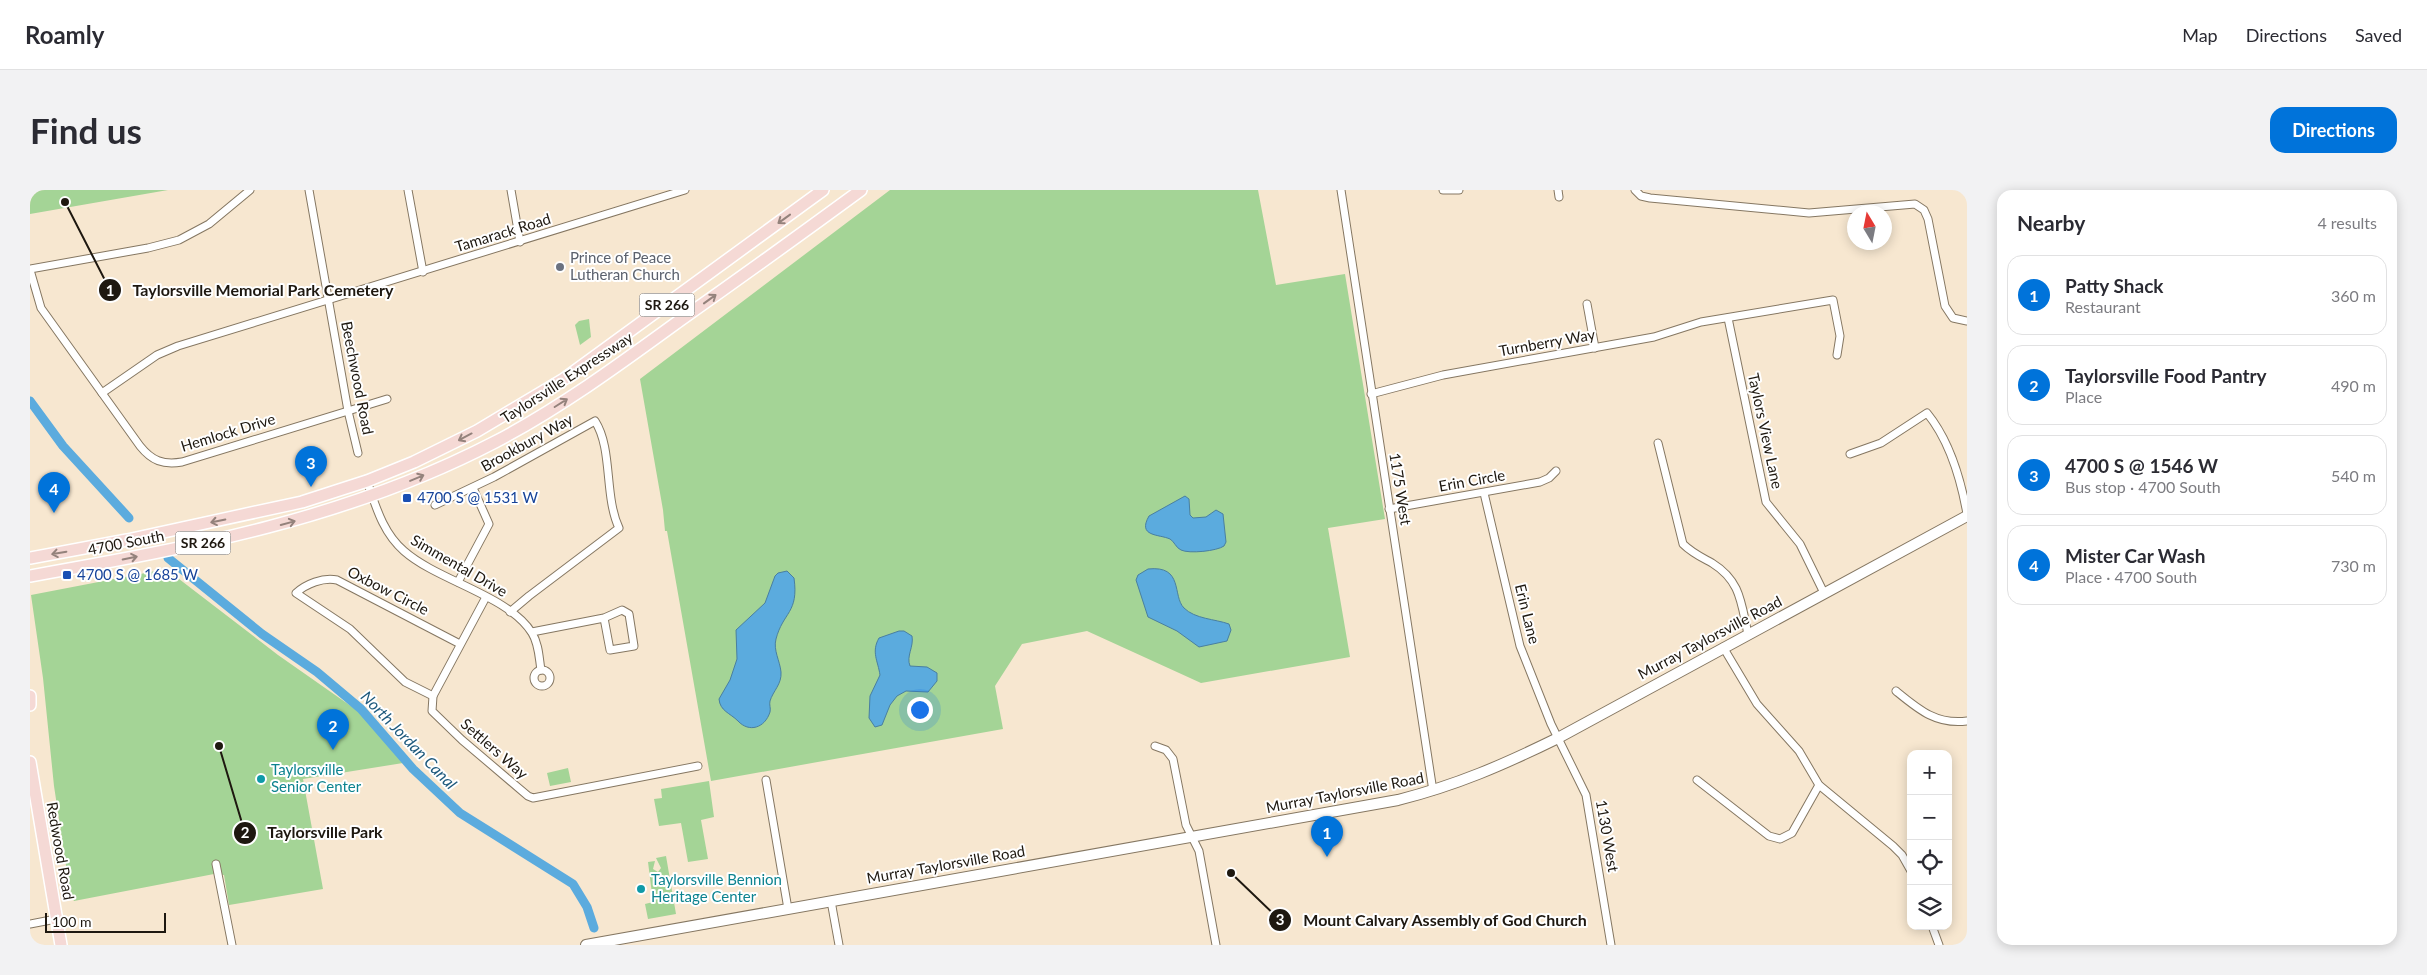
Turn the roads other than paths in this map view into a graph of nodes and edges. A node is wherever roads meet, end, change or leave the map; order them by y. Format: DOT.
graph roads {
  1 [pos="250,190"];
  2 [pos="309,190"];
  3 [pos="408,190"];
  4 [pos="511,190"];
  5 [pos="685,190"];
  6 [pos="823,190"];
  7 [pos="861,190"];
  8 [pos="1343,190"];
  9 [pos="1444,190"];
  10 [pos="1459,190"];
  11 [pos="1635,190"];
  12 [pos="520,242"];
  13 [pos="30,269"];
  14 [pos="423,272"];
  15 [pos="328,300"];
  16 [pos="1587,304"];
  17 [pos="1728,318"];
  18 [pos="1967,321"];
  19 [pos="1595,348"];
  20 [pos="1837,355"];
  21 [pos="102,393"];
  22 [pos="1371,394"];
  23 [pos="387,399"];
  24 [pos="348,411"];
  25 [pos="1658,443"];
  26 [pos="358,453"];
  27 [pos="1850,454"];
  28 [pos="1556,471"];
  29 [pos="367,482"];
  30 [pos="472,488"];
  31 [pos="1484,493"];
  32 [pos="372,496"];
  33 [pos="435,505"];
  34 [pos="1389,509"];
  35 [pos="1967,515"];
  36 [pos="30,558"];
  37 [pos="30,576"];
  38 [pos="458,582"];
  39 [pos="1824,593"];
  40 [pos="486,598"];
  41 [pos="510,612"];
  42 [pos="604,618"];
  43 [pos="532,632"];
  44 [pos="1748,634"];
  45 [pos="460,644"];
  46 [pos="1723,647"];
  47 [pos="541,670"];
  48 [pos="1896,691"];
  49 [pos="30,696"];
  50 [pos="433,696"];
  51 [pos="30,705"];
  52 [pos="1967,721"];
  53 [pos="1558,738"];
  54 [pos="1155,746"];
  55 [pos="30,762"];
  56 [pos="698,766"];
  57 [pos="766,780"];
  58 [pos="1697,780"];
  59 [pos="1819,785"];
  60 [pos="1433,791"];
  61 [pos="1192,837"];
  62 [pos="216,864"];
  63 [pos="1907,864"];
  64 [pos="831,901"];
  65 [pos="788,909"];
  66 [pos="56,919"];
  67 [pos="30,924"];
  68 [pos="1933,930"];
  69 [pos="60,945"];
  70 [pos="232,945"];
  71 [pos="589,945"];
  72 [pos="839,945"];
  73 [pos="1216,945"];
  74 [pos="1611,945"];
  75 [pos="1939,945"];
  1 -- 13 [label="street"];
  2 -- 15 [label="street, Beechwood Road"];
  3 -- 14 [label="street"];
  4 -- 12 [label="street"];
  5 -- 12 [label="street, Tamarack Road"];
  6 -- 29 [label="main road, Taylorsville Expressway / SR 266, one-way"];
  32 -- 7 [label="main road, Taylorsville Expressway / SR 266, one-way"];
  8 -- 22 [label="street, 1175 West"];
  9 -- 10 [label="street"];
  11 -- 18 [label="street"];
  12 -- 14 [label="street, Tamarack Road"];
  13 -- 21 [label="street, Hemlock Drive"];
  14 -- 15 [label="street, Tamarack Road"];
  15 -- 21 [label="street, Tamarack Road"];
  15 -- 24 [label="street, Beechwood Road"];
  16 -- 19 [label="street"];
  17 -- 19 [label="street, Turnberry Way"];
  17 -- 20 [label="street, Turnberry Way"];
  17 -- 39 [label="street, Taylors View Lane"];
  19 -- 22 [label="street, Turnberry Way"];
  21 -- 24 [label="street, Hemlock Drive"];
  22 -- 34 [label="street, 1175 West"];
  23 -- 24 [label="street, Hemlock Drive"];
  24 -- 26 [label="street, Beechwood Road"];
  25 -- 44 [label="street"];
  27 -- 35 [label="street"];
  28 -- 31 [label="street, Erin Circle"];
  29 -- 32 [label="street, Simmental Drive"];
  29 -- 36 [label="main road, 4700 South / SR 266, one-way"];
  30 -- 33 [label="street, Brookbury Way"];
  30 -- 38 [label="street, Brookbury Way"];
  30 -- 41 [label="street, Brookbury Way"];
  31 -- 34 [label="street, Erin Circle"];
  31 -- 53 [label="street, Erin Lane"];
  37 -- 32 [label="main road, 4700 South / SR 266, one-way"];
  32 -- 38 [label="street, Simmental Drive"];
  34 -- 60 [label="street, 1175 West"];
  35 -- 39 [label="street, Murray Taylorsville Road"];
  38 -- 40 [label="street, Simmental Drive"];
  39 -- 44 [label="street, Murray Taylorsville Road"];
  40 -- 41 [label="street, Simmental Drive"];
  40 -- 45 [label="street"];
  41 -- 43 [label="street, Simmental Drive"];
  42 -- 42 [label="street"];
  42 -- 43 [label="street"];
  43 -- 47 [label="street"];
  44 -- 46 [label="street, Murray Taylorsville Road"];
  45 -- 50 [label="street"];
  45 -- 50 [label="street, Oxbow Circle"];
  46 -- 53 [label="street, Murray Taylorsville Road"];
  46 -- 59 [label="street"];
  48 -- 52 [label="street"];
  49 -- 51 [label="main road"];
  50 -- 56 [label="street, Settlers Way"];
  53 -- 60 [label="street, Murray Taylorsville Road"];
  53 -- 74 [label="street, 1130 West"];
  54 -- 61 [label="street"];
  55 -- 66 [label="main road, Redwood Road"];
  57 -- 65 [label="street"];
  58 -- 59 [label="street"];
  59 -- 63 [label="street"];
  60 -- 61 [label="street, Murray Taylorsville Road"];
  61 -- 64 [label="street, Murray Taylorsville Road"];
  61 -- 73 [label="street"];
  62 -- 70 [label="street"];
  64 -- 65 [label="street, Murray Taylorsville Road"];
  64 -- 72 [label="street"];
  65 -- 71 [label="street, Murray Taylorsville Road"];
  66 -- 67 [label="street"];
  66 -- 69 [label="main road, Redwood Road"];
  68 -- 75 [label="street"];
}
